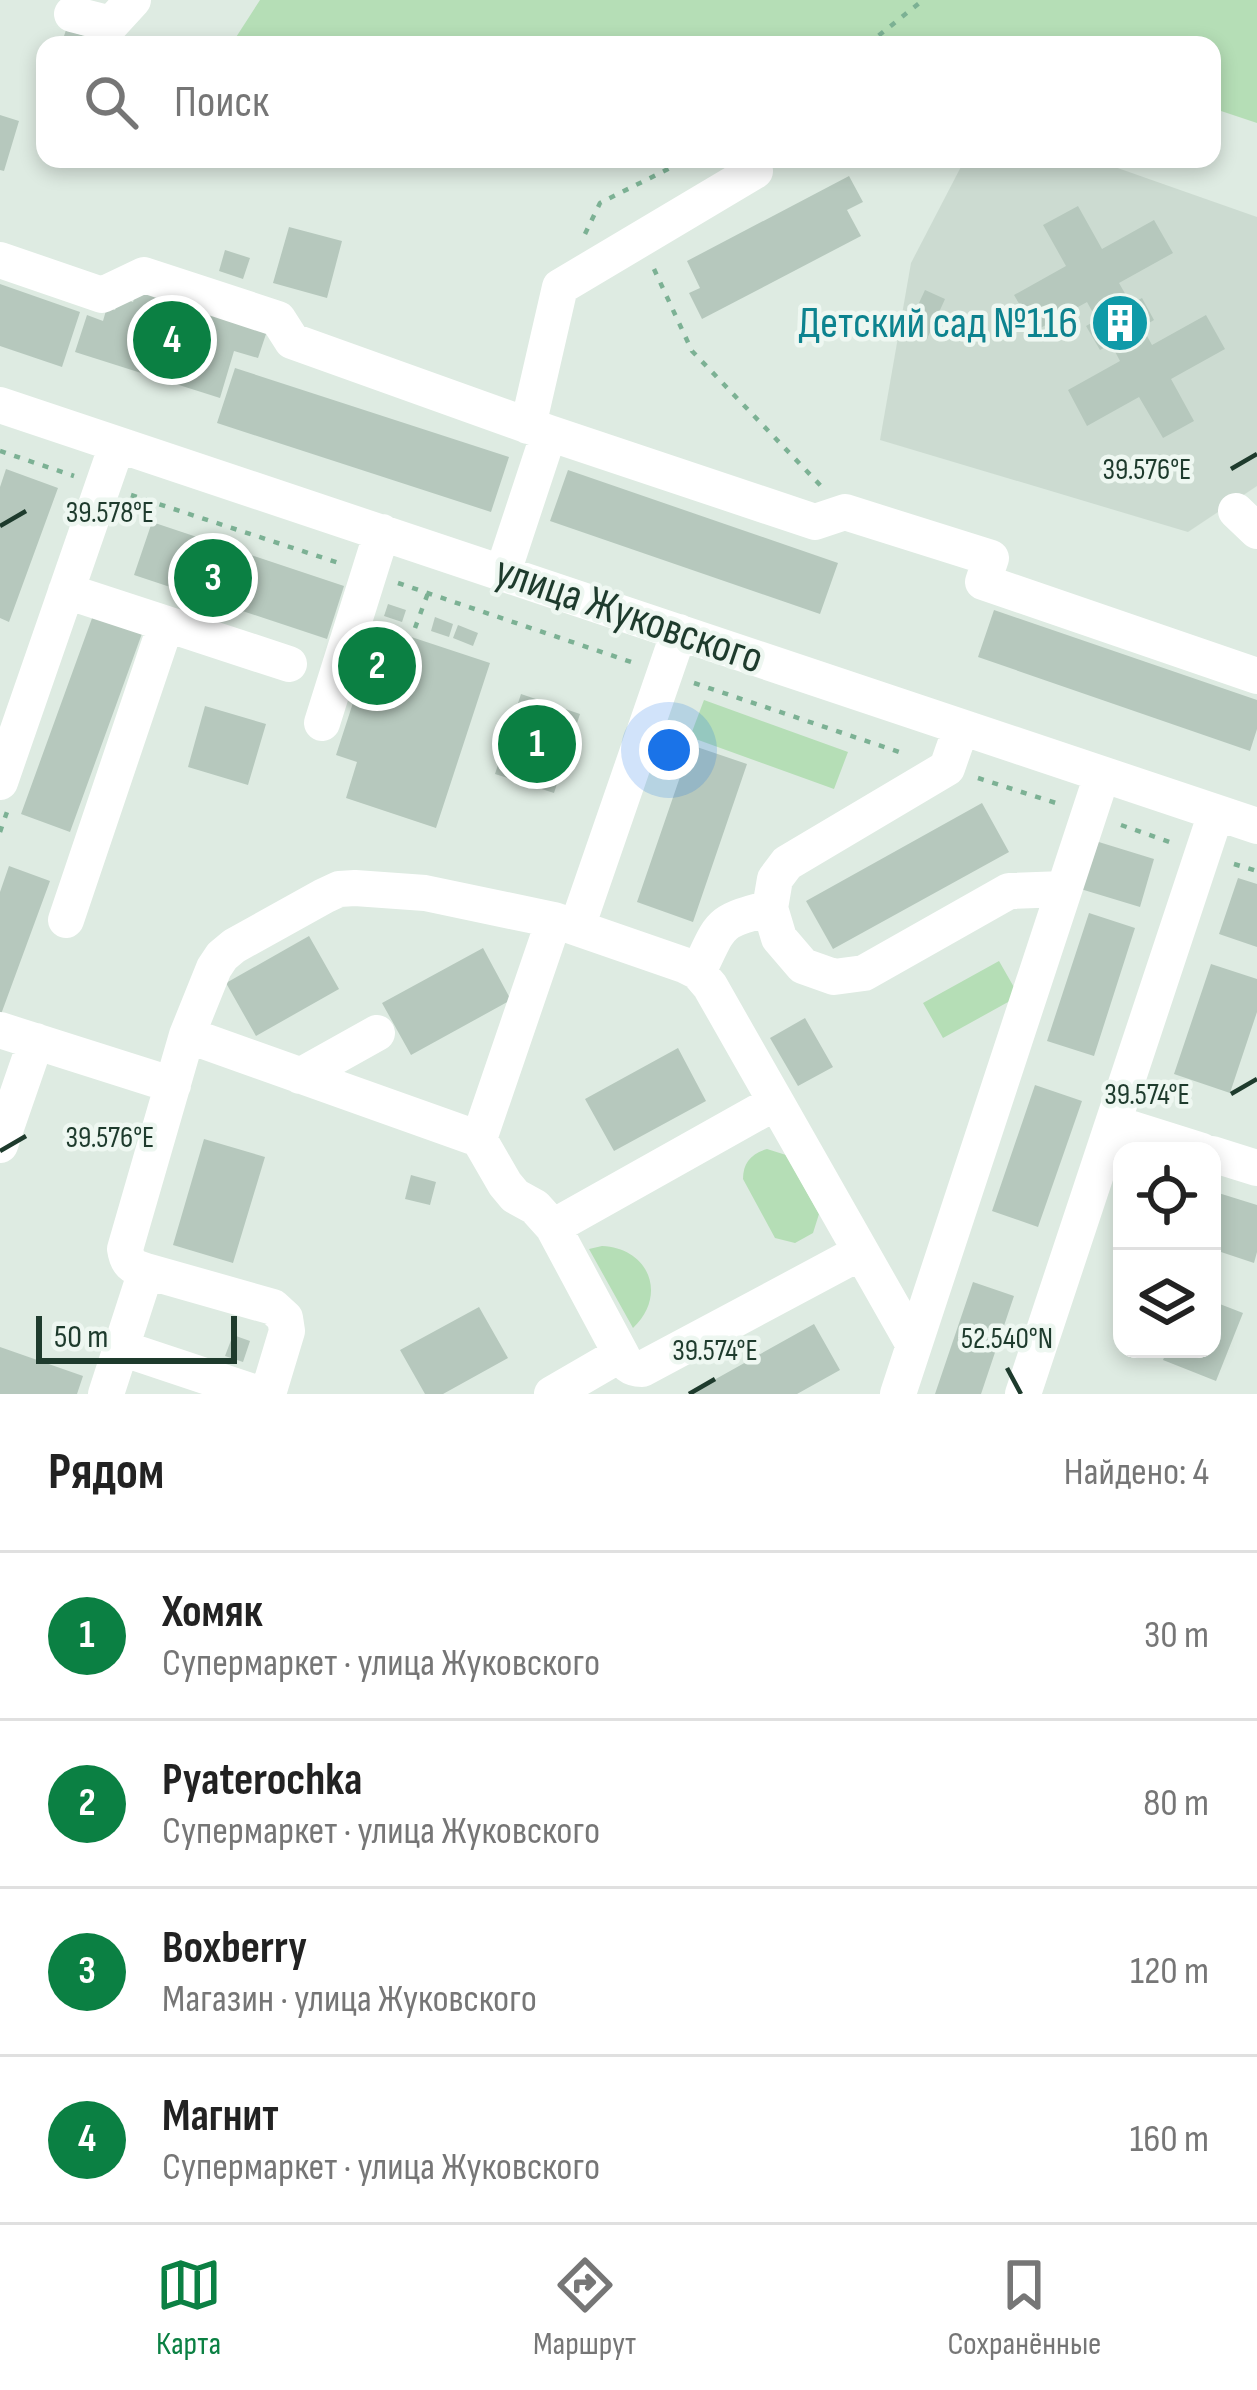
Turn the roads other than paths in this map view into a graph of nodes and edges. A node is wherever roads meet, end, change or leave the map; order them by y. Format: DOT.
graph roads {
  1 [pos="133,0"];
  2 [pos="72,14"];
  3 [pos="754,171"];
  4 [pos="0,260"];
  5 [pos="0,405"];
  6 [pos="539,429"];
  7 [pos="117,445"];
  8 [pos="382,532"];
  9 [pos="503,572"];
  10 [pos="66,591"];
  11 [pos="166,623"];
  12 [pos="680,632"];
  13 [pos="289,664"];
  14 [pos="1257,676"];
  15 [pos="322,723"];
  16 [pos="961,728"];
  17 [pos="1102,775"];
  18 [pos="0,782"];
  19 [pos="1216,813"];
  20 [pos="1257,826"];
  21 [pos="1064,889"];
  22 [pos="770,908"];
  23 [pos="66,920"];
  24 [pos="565,924"];
  25 [pos="698,972"];
  26 [pos="0,1030"];
  27 [pos="377,1033"];
  28 [pos="188,1036"];
  29 [pos="36,1041"];
  30 [pos="301,1076"];
  31 [pos="173,1084"];
  32 [pos="776,1102"];
  33 [pos="1113,1123"];
  34 [pos="479,1139"];
  35 [pos="1173,1142"];
  36 [pos="0,1145"];
  37 [pos="1221,1157"];
  38 [pos="1257,1168"];
  39 [pos="553,1227"];
  40 [pos="861,1252"];
  41 [pos="146,1271"];
  42 [pos="914,1346"];
  43 [pos="121,1348"];
  44 [pos="621,1354"];
  45 [pos="106,1394"];
  46 [pos="259,1394"];
  47 [pos="268,1394"];
  48 [pos="552,1394"];
  49 [pos="898,1394"];
  50 [pos="1023,1394"];
  1 -- 2 [label="street"];
  3 -- 6 [label="street"];
  4 -- 6 [label="street"];
  5 -- 7 [label="street, улица Жуковского"];
  6 -- 9 [label="street"];
  6 -- 14 [label="street"];
  7 -- 8 [label="street, улица Жуковского"];
  7 -- 10 [label="street"];
  8 -- 9 [label="street, улица Жуковского"];
  8 -- 15 [label="street"];
  9 -- 12 [label="street, улица Жуковского"];
  10 -- 11 [label="street"];
  10 -- 18 [label="street"];
  11 -- 13 [label="street"];
  11 -- 23 [label="street"];
  12 -- 16 [label="street, улица Жуковского"];
  12 -- 24 [label="street"];
  16 -- 17 [label="street, улица Жуковского"];
  16 -- 22 [label="street"];
  17 -- 19 [label="street, улица Жуковского"];
  17 -- 21 [label="street"];
  19 -- 20 [label="street, улица Жуковского"];
  19 -- 33 [label="street"];
  21 -- 22 [label="street"];
  21 -- 42 [label="street"];
  22 -- 25 [label="street"];
  24 -- 25 [label="street"];
  24 -- 28 [label="street"];
  24 -- 34 [label="street"];
  25 -- 32 [label="street"];
  26 -- 29 [label="street"];
  27 -- 30 [label="street"];
  28 -- 30 [label="street"];
  28 -- 31 [label="street"];
  29 -- 31 [label="street"];
  29 -- 36 [label="street"];
  30 -- 34 [label="street"];
  31 -- 41 [label="street"];
  32 -- 39 [label="street"];
  32 -- 40 [label="street"];
  33 -- 35 [label="street"];
  33 -- 50 [label="street"];
  34 -- 39 [label="street"];
  37 -- 38 [label="street"];
  39 -- 44 [label="street"];
  40 -- 42 [label="street"];
  40 -- 44 [label="street"];
  41 -- 43 [label="street"];
  41 -- 47 [label="street"];
  42 -- 49 [label="street"];
  43 -- 45 [label="street"];
  43 -- 46 [label="street"];
  44 -- 48 [label="street"];
}
